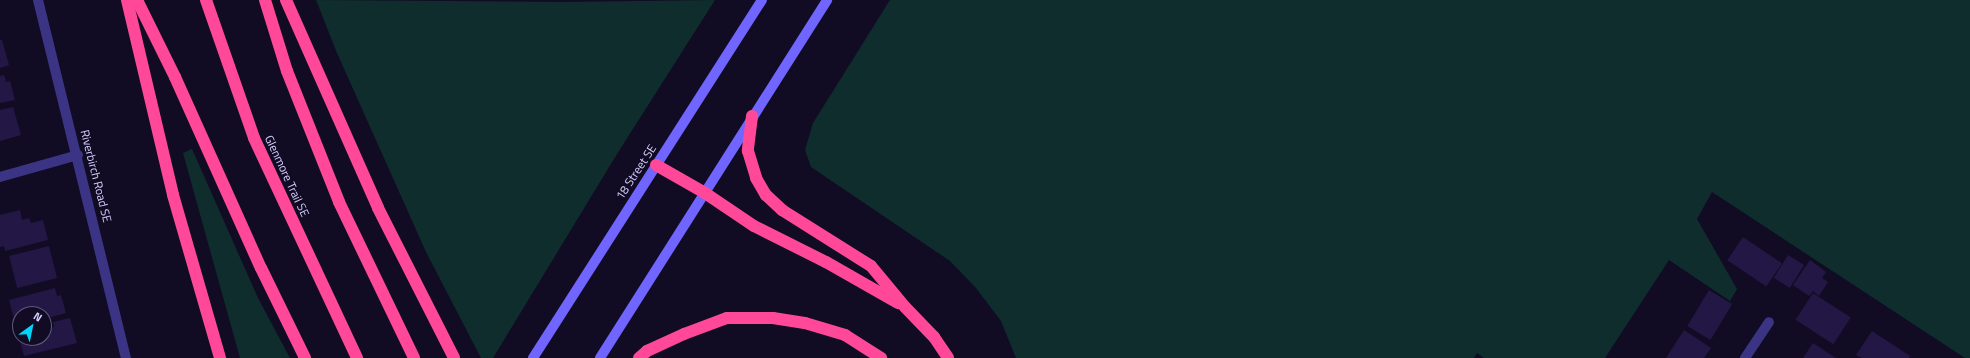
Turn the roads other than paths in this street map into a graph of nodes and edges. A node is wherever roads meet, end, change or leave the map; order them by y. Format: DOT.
graph roads {
  1 [pos="38,0"];
  2 [pos="127,0"];
  3 [pos="137,0"];
  4 [pos="206,0"];
  5 [pos="264,0"];
  6 [pos="286,0"];
  7 [pos="762,0"];
  8 [pos="827,0"];
  9 [pos="752,116"];
  10 [pos="78,155"];
  11 [pos="656,165"];
  12 [pos="0,177"];
  13 [pos="704,193"];
  14 [pos="905,307"];
  15 [pos="1769,322"];
  16 [pos="126,358"];
  17 [pos="220,358"];
  18 [pos="305,358"];
  19 [pos="357,358"];
  20 [pos="414,358"];
  21 [pos="454,358"];
  22 [pos="532,358"];
  23 [pos="600,358"];
  24 [pos="639,358"];
  25 [pos="881,358"];
  26 [pos="948,358"];
  27 [pos="1745,358"];
  1 -- 10 [label="street, Riverbirch Road SE"];
  2 -- 17 [label="highway"];
  3 -- 18 [label="highway"];
  4 -- 19 [label="highway, Glenmore Trail SE"];
  5 -- 20 [label="highway"];
  6 -- 21 [label="highway"];
  7 -- 11 [label="street, 18 Street SE"];
  8 -- 9 [label="street"];
  9 -- 13 [label="street"];
  9 -- 14 [label="highway"];
  10 -- 12 [label="street"];
  10 -- 16 [label="street, Riverbirch Road SE"];
  11 -- 13 [label="highway"];
  11 -- 22 [label="street, 18 Street SE"];
  13 -- 14 [label="highway"];
  13 -- 23 [label="street"];
  14 -- 26 [label="highway"];
  15 -- 27 [label="street"];
  24 -- 25 [label="highway"];
}
